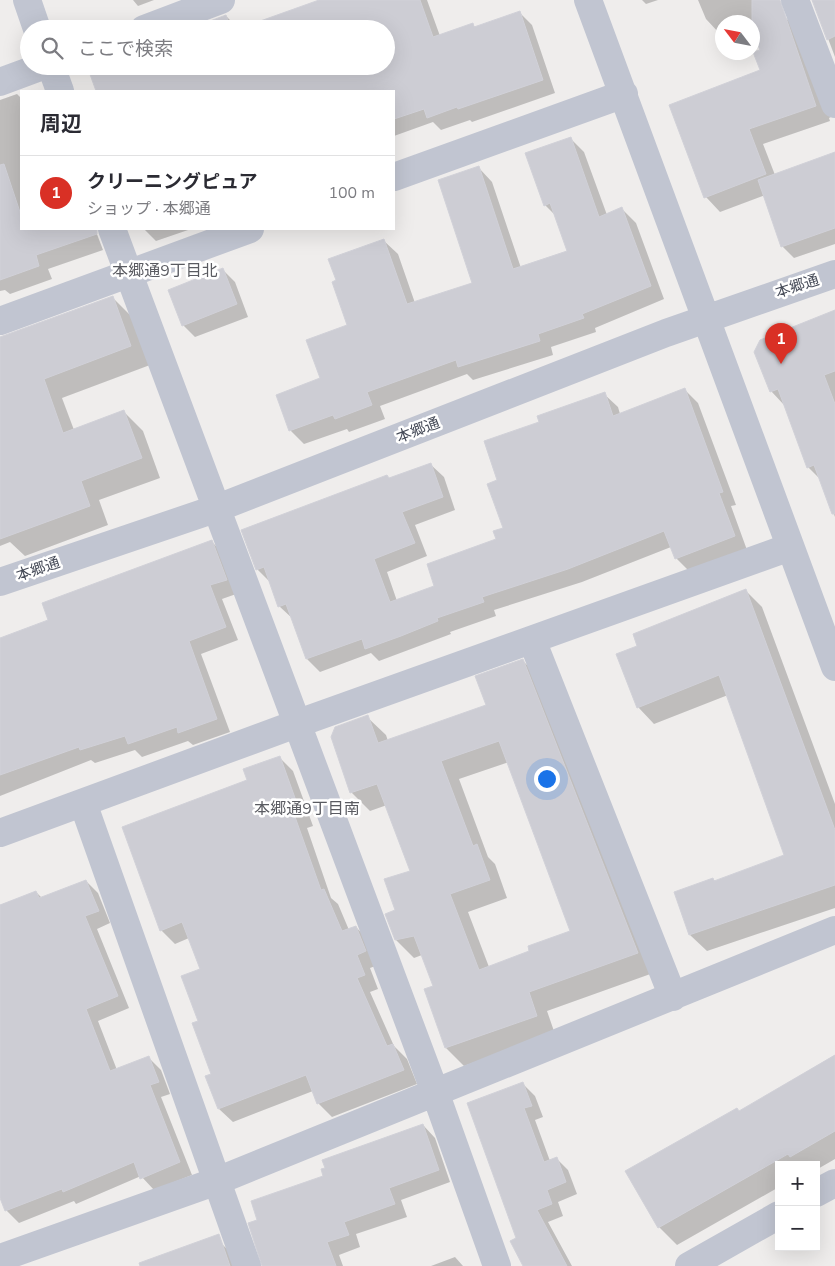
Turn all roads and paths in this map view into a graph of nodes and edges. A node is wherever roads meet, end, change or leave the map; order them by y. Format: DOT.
graph roads {
  1 [pos="27,0"];
  2 [pos="221,0"];
  3 [pos="588,0"];
  4 [pos="795,0"];
  5 [pos="34,20"];
  6 [pos="168,20"];
  7 [pos="20,75"];
  8 [pos="54,75"];
  9 [pos="0,82"];
  10 [pos="60,90"];
  11 [pos="624,94"];
  12 [pos="835,104"];
  13 [pos="395,177"];
  14 [pos="112,230"];
  15 [pos="247,230"];
  16 [pos="128,273"];
  17 [pos="835,274"];
  18 [pos="706,318"];
  19 [pos="0,321"];
  20 [pos="215,509"];
  21 [pos="790,548"];
  22 [pos="0,582"];
  23 [pos="532,640"];
  24 [pos="835,667"];
  25 [pos="296,724"];
  26 [pos="82,803"];
  27 [pos="0,833"];
  28 [pos="835,930"];
  29 [pos="672,997"];
  30 [pos="435,1092"];
  31 [pos="217,1181"];
  32 [pos="835,1183"];
  33 [pos="820,1192"];
  34 [pos="775,1217"];
  35 [pos="0,1258"];
  36 [pos="247,1266"];
  37 [pos="497,1266"];
  38 [pos="690,1266"];
  1 -- 5 [label="street"];
  2 -- 6 [label="street"];
  3 -- 11 [label="street"];
  4 -- 12 [label="street"];
  7 -- 9 [label="street"];
  8 -- 10 [label="street"];
  11 -- 13 [label="street"];
  11 -- 18 [label="street"];
  14 -- 16 [label="street"];
  15 -- 16 [label="street"];
  16 -- 19 [label="street"];
  16 -- 20 [label="street"];
  17 -- 18 [label="street, 本郷通"];
  18 -- 20 [label="street, 本郷通"];
  18 -- 21 [label="street"];
  20 -- 22 [label="street, 本郷通"];
  20 -- 25 [label="street"];
  21 -- 23 [label="street"];
  21 -- 24 [label="street"];
  23 -- 25 [label="street"];
  23 -- 29 [label="street"];
  25 -- 26 [label="street"];
  25 -- 30 [label="street"];
  26 -- 27 [label="street"];
  26 -- 31 [label="street"];
  28 -- 29 [label="street"];
  29 -- 30 [label="street"];
  30 -- 31 [label="street"];
  30 -- 37 [label="street"];
  31 -- 35 [label="street"];
  31 -- 36 [label="street"];
  32 -- 33 [label="street"];
  34 -- 38 [label="street"];
}
